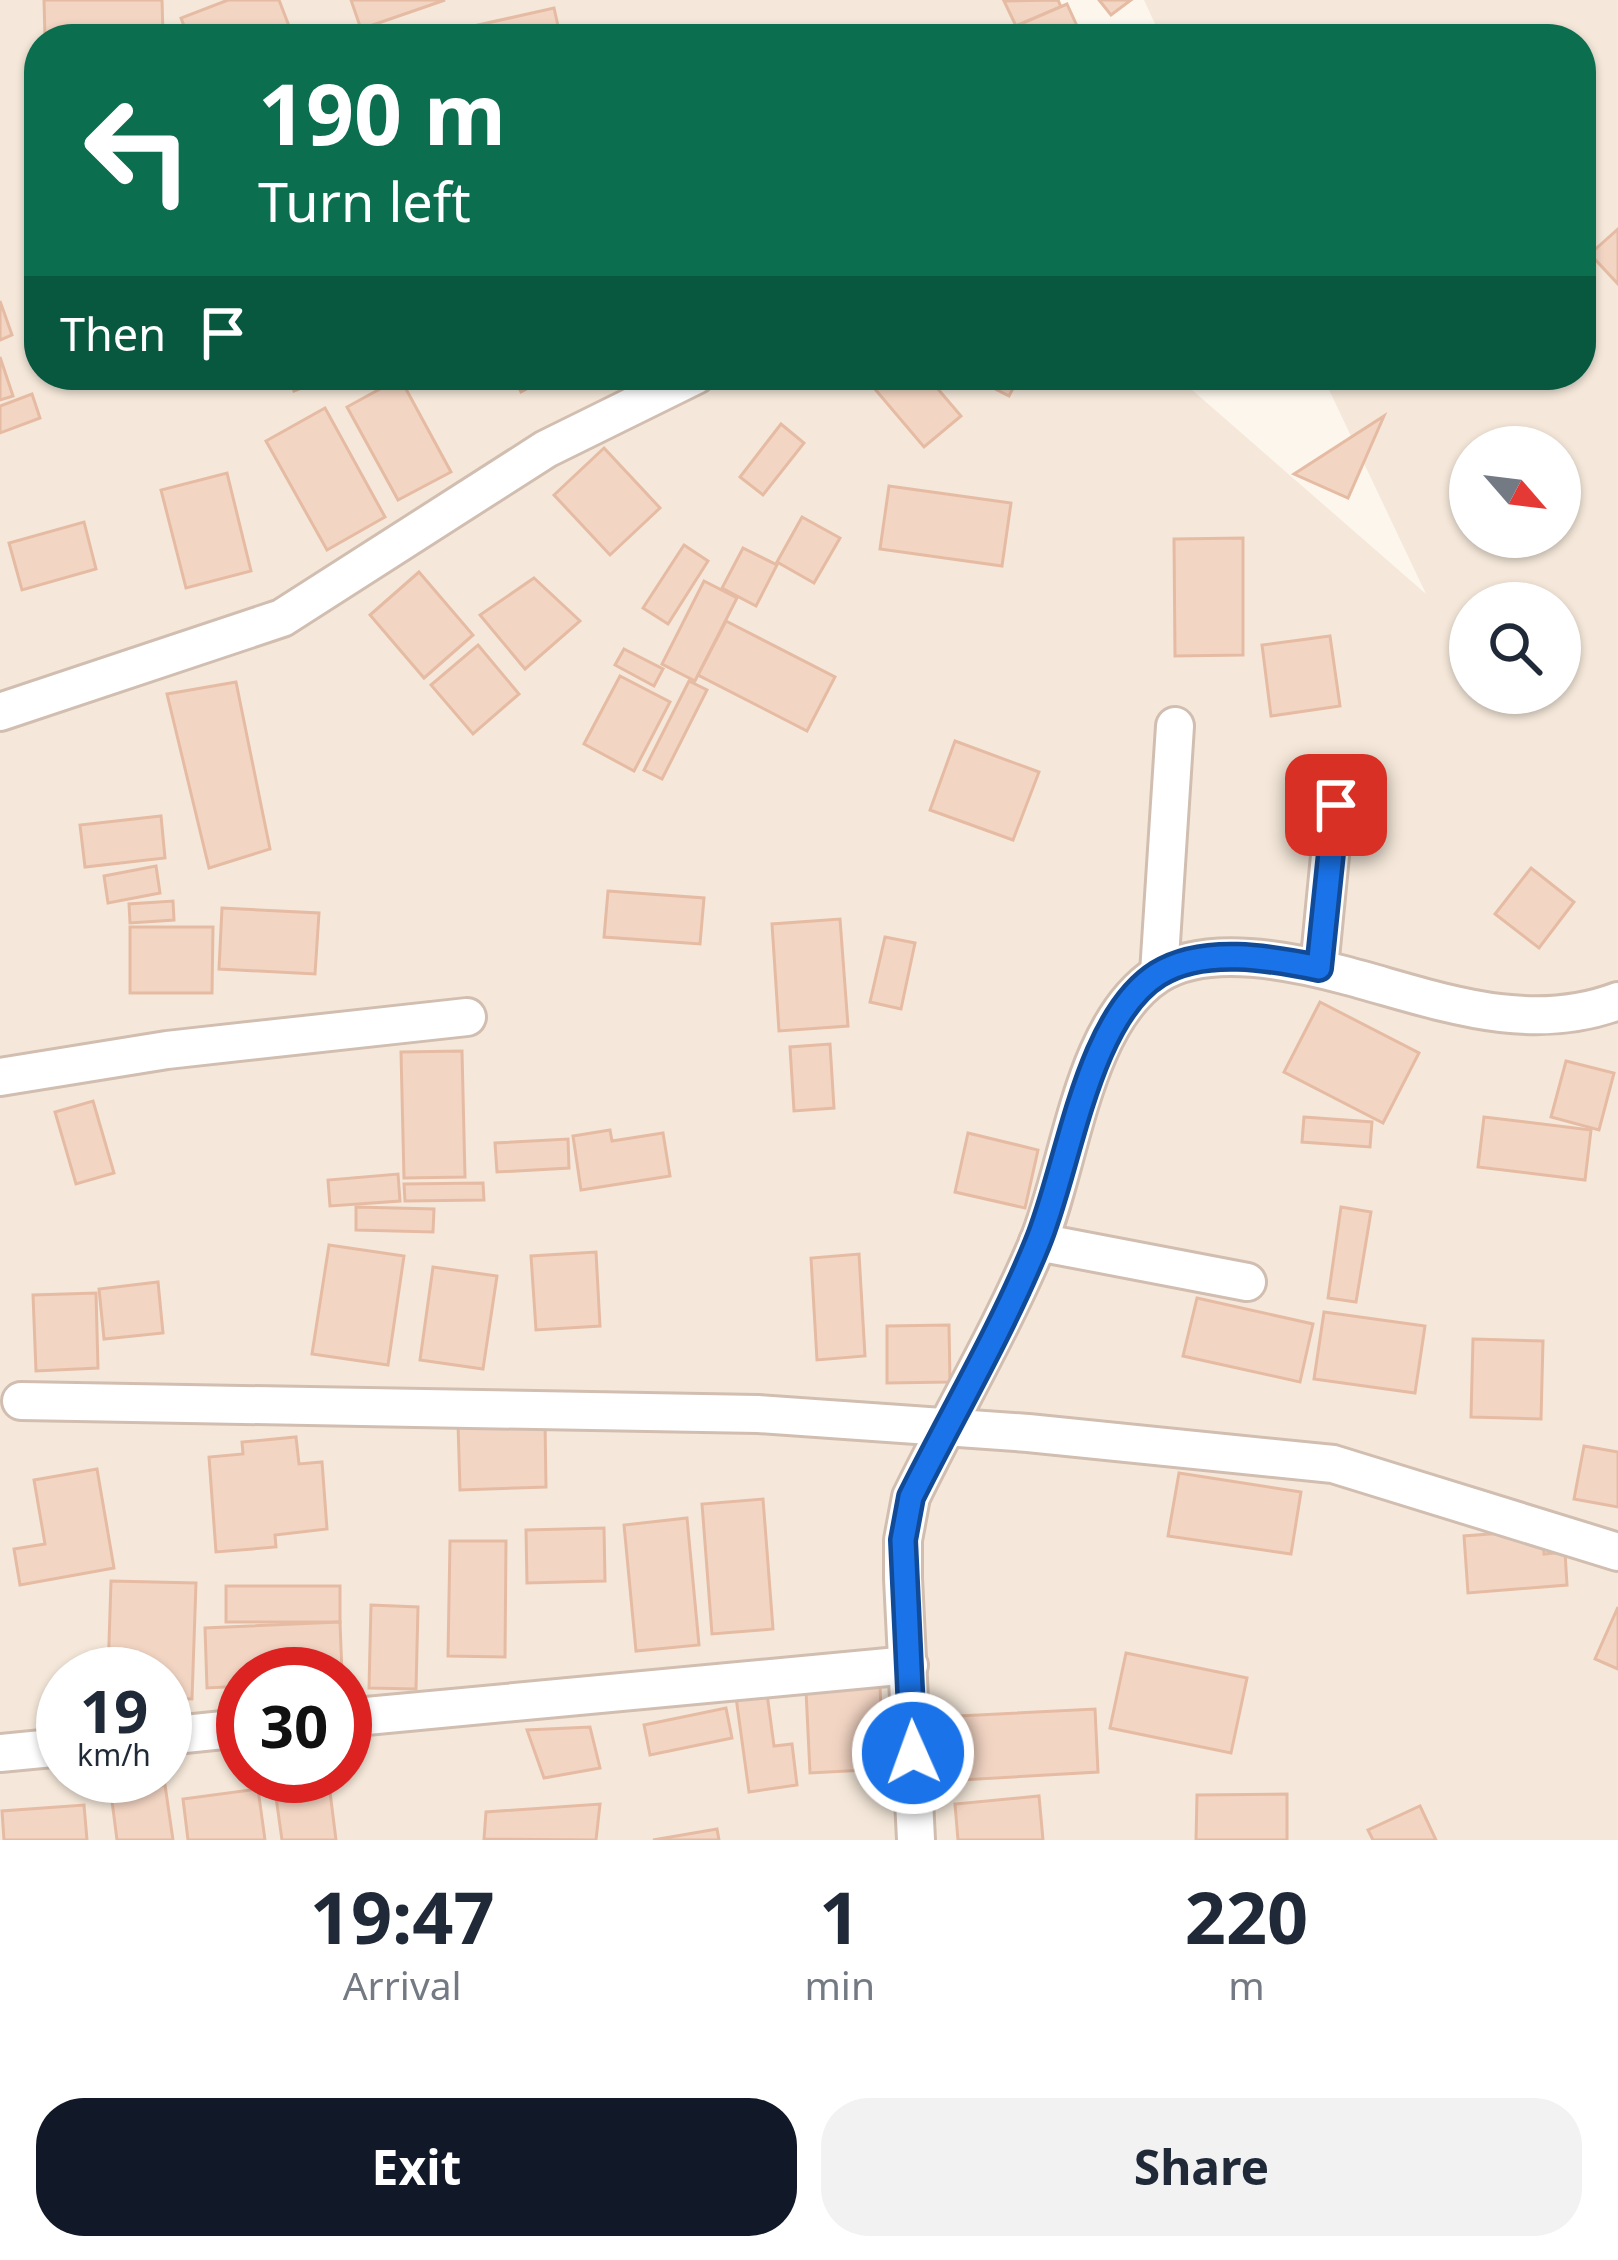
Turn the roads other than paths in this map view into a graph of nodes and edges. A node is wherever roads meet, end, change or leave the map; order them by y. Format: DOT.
graph roads {
  1 [pos="666,390"];
  2 [pos="0,712"];
  3 [pos="1175,726"];
  4 [pos="1336,805"];
  5 [pos="1319,968"];
  6 [pos="1159,973"];
  7 [pos="1618,1001"];
  8 [pos="467,1017"];
  9 [pos="0,1077"];
  10 [pos="1038,1243"];
  11 [pos="1247,1282"];
  12 [pos="21,1401"];
  13 [pos="945,1427"];
  14 [pos="1618,1552"];
  15 [pos="909,1665"];
  16 [pos="372,1715"];
  17 [pos="36,1750"];
  18 [pos="0,1753"];
  19 [pos="916,1840"];
  1 -- 2 [label="street"];
  3 -- 6 [label="street"];
  4 -- 5 [label="street"];
  5 -- 6 [label="street"];
  5 -- 7 [label="street"];
  6 -- 10 [label="street"];
  8 -- 9 [label="street"];
  10 -- 11 [label="street"];
  10 -- 13 [label="street"];
  12 -- 13 [label="street"];
  13 -- 14 [label="street"];
  13 -- 15 [label="street"];
  15 -- 16 [label="street"];
  15 -- 19 [label="street"];
  17 -- 18 [label="street"];
}
